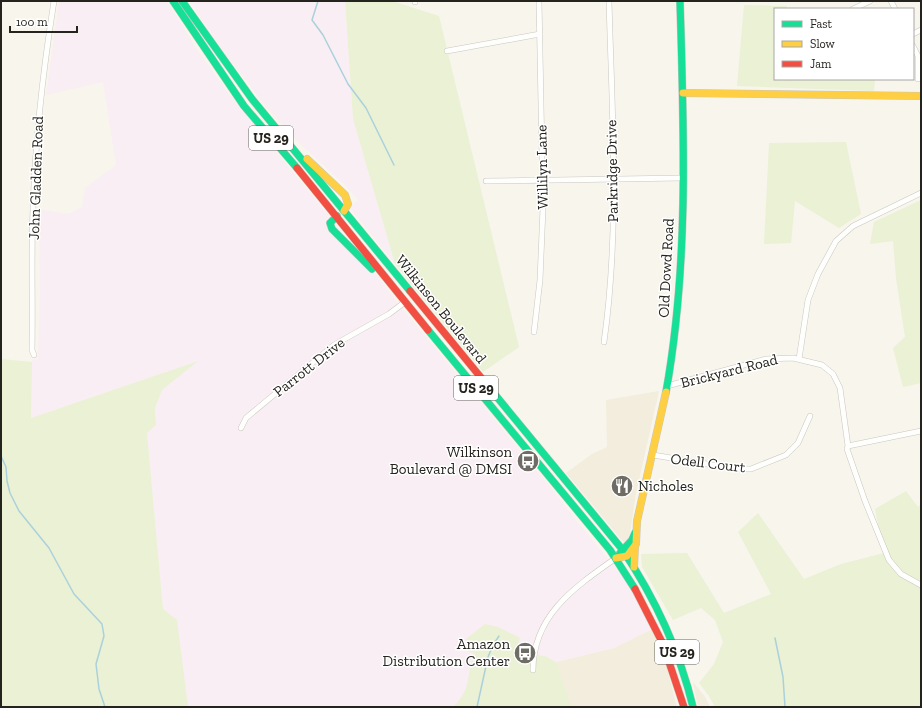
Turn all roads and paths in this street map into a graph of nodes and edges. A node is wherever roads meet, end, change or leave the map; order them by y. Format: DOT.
graph roads {
  1 [pos="54,1"];
  2 [pos="173,1"];
  3 [pos="182,1"];
  4 [pos="540,1"];
  5 [pos="609,1"];
  6 [pos="680,1"];
  7 [pos="870,1"];
  8 [pos="855,8"];
  9 [pos="540,34"];
  10 [pos="447,51"];
  11 [pos="217,52"];
  12 [pos="917,56"];
  13 [pos="210,58"];
  14 [pos="918,79"];
  15 [pos="683,93"];
  16 [pos="921,96"];
  17 [pos="280,133"];
  18 [pos="613,178"];
  19 [pos="682,178"];
  20 [pos="543,180"];
  21 [pos="486,181"];
  22 [pos="921,193"];
  23 [pos="344,211"];
  24 [pos="337,216"];
  25 [pos="398,294"];
  26 [pos="404,302"];
  27 [pos="534,332"];
  28 [pos="604,342"];
  29 [pos="34,356"];
  30 [pos="799,359"];
  31 [pos="666,386"];
  32 [pos="810,416"];
  33 [pos="241,428"];
  34 [pos="921,431"];
  35 [pos="848,446"];
  36 [pos="653,455"];
  37 [pos="635,533"];
  38 [pos="635,546"];
  39 [pos="622,549"];
  40 [pos="627,556"];
  41 [pos="616,558"];
  42 [pos="634,567"];
  43 [pos="921,585"];
  44 [pos="533,670"];
  45 [pos="684,707"];
  46 [pos="693,707"];
  1 -- 29 [label="street, John Gladden Road"];
  2 -- 13 [label="main road, Wilkinson Boulevard / US 29"];
  3 -- 11 [label="main road, Wilkinson Boulevard / US 29"];
  4 -- 9 [label="street, Willilyn Lane"];
  5 -- 18 [label="street, Parkridge Drive"];
  6 -- 15 [label="main road, Old Dowd Road"];
  7 -- 8 [label="street"];
  9 -- 10 [label="street"];
  9 -- 20 [label="street, Willilyn Lane"];
  11 -- 13 [label="street"];
  11 -- 17 [label="main road, Wilkinson Boulevard / US 29"];
  12 -- 14 [label="street"];
  13 -- 24 [label="main road, Wilkinson Boulevard / US 29"];
  15 -- 16 [label="main road"];
  15 -- 19 [label="main road, Old Dowd Road"];
  17 -- 23 [label="main road, Wilkinson Boulevard / US 29"];
  17 -- 23 [label="main road"];
  18 -- 19 [label="street"];
  18 -- 20 [label="street"];
  18 -- 28 [label="street, Parkridge Drive"];
  19 -- 31 [label="main road, Old Dowd Road"];
  20 -- 21 [label="street"];
  20 -- 27 [label="street, Willilyn Lane"];
  22 -- 30 [label="street"];
  23 -- 24 [label="street"];
  23 -- 39 [label="main road, Wilkinson Boulevard / US 29"];
  24 -- 25 [label="main road, Wilkinson Boulevard / US 29"];
  24 -- 25 [label="main road"];
  25 -- 26 [label="main road, Wilkinson Boulevard / US 29"];
  26 -- 33 [label="street, Parrott Drive"];
  26 -- 41 [label="main road, Wilkinson Boulevard / US 29"];
  30 -- 31 [label="street, Brickyard Road"];
  30 -- 35 [label="street, Brickyard Road"];
  31 -- 36 [label="main road, Old Dowd Road"];
  32 -- 36 [label="street, Odell Court"];
  34 -- 35 [label="street"];
  35 -- 43 [label="street, Brickyard Road"];
  36 -- 37 [label="main road, Old Dowd Road"];
  37 -- 38 [label="main road, Old Dowd Road"];
  37 -- 39 [label="main road, Old Dowd Road"];
  38 -- 40 [label="main road"];
  38 -- 42 [label="main road, Old Dowd Road"];
  39 -- 40 [label="main road, Wilkinson Boulevard / US 29"];
  39 -- 41 [label="main road, Old Dowd Road"];
  40 -- 41 [label="main road, Old Dowd Road"];
  40 -- 42 [label="main road, Wilkinson Boulevard / US 29"];
  41 -- 44 [label="street, Old Dowd Road"];
  41 -- 45 [label="main road, Wilkinson Boulevard / US 29"];
  42 -- 46 [label="main road, Wilkinson Boulevard / US 29"];
}
